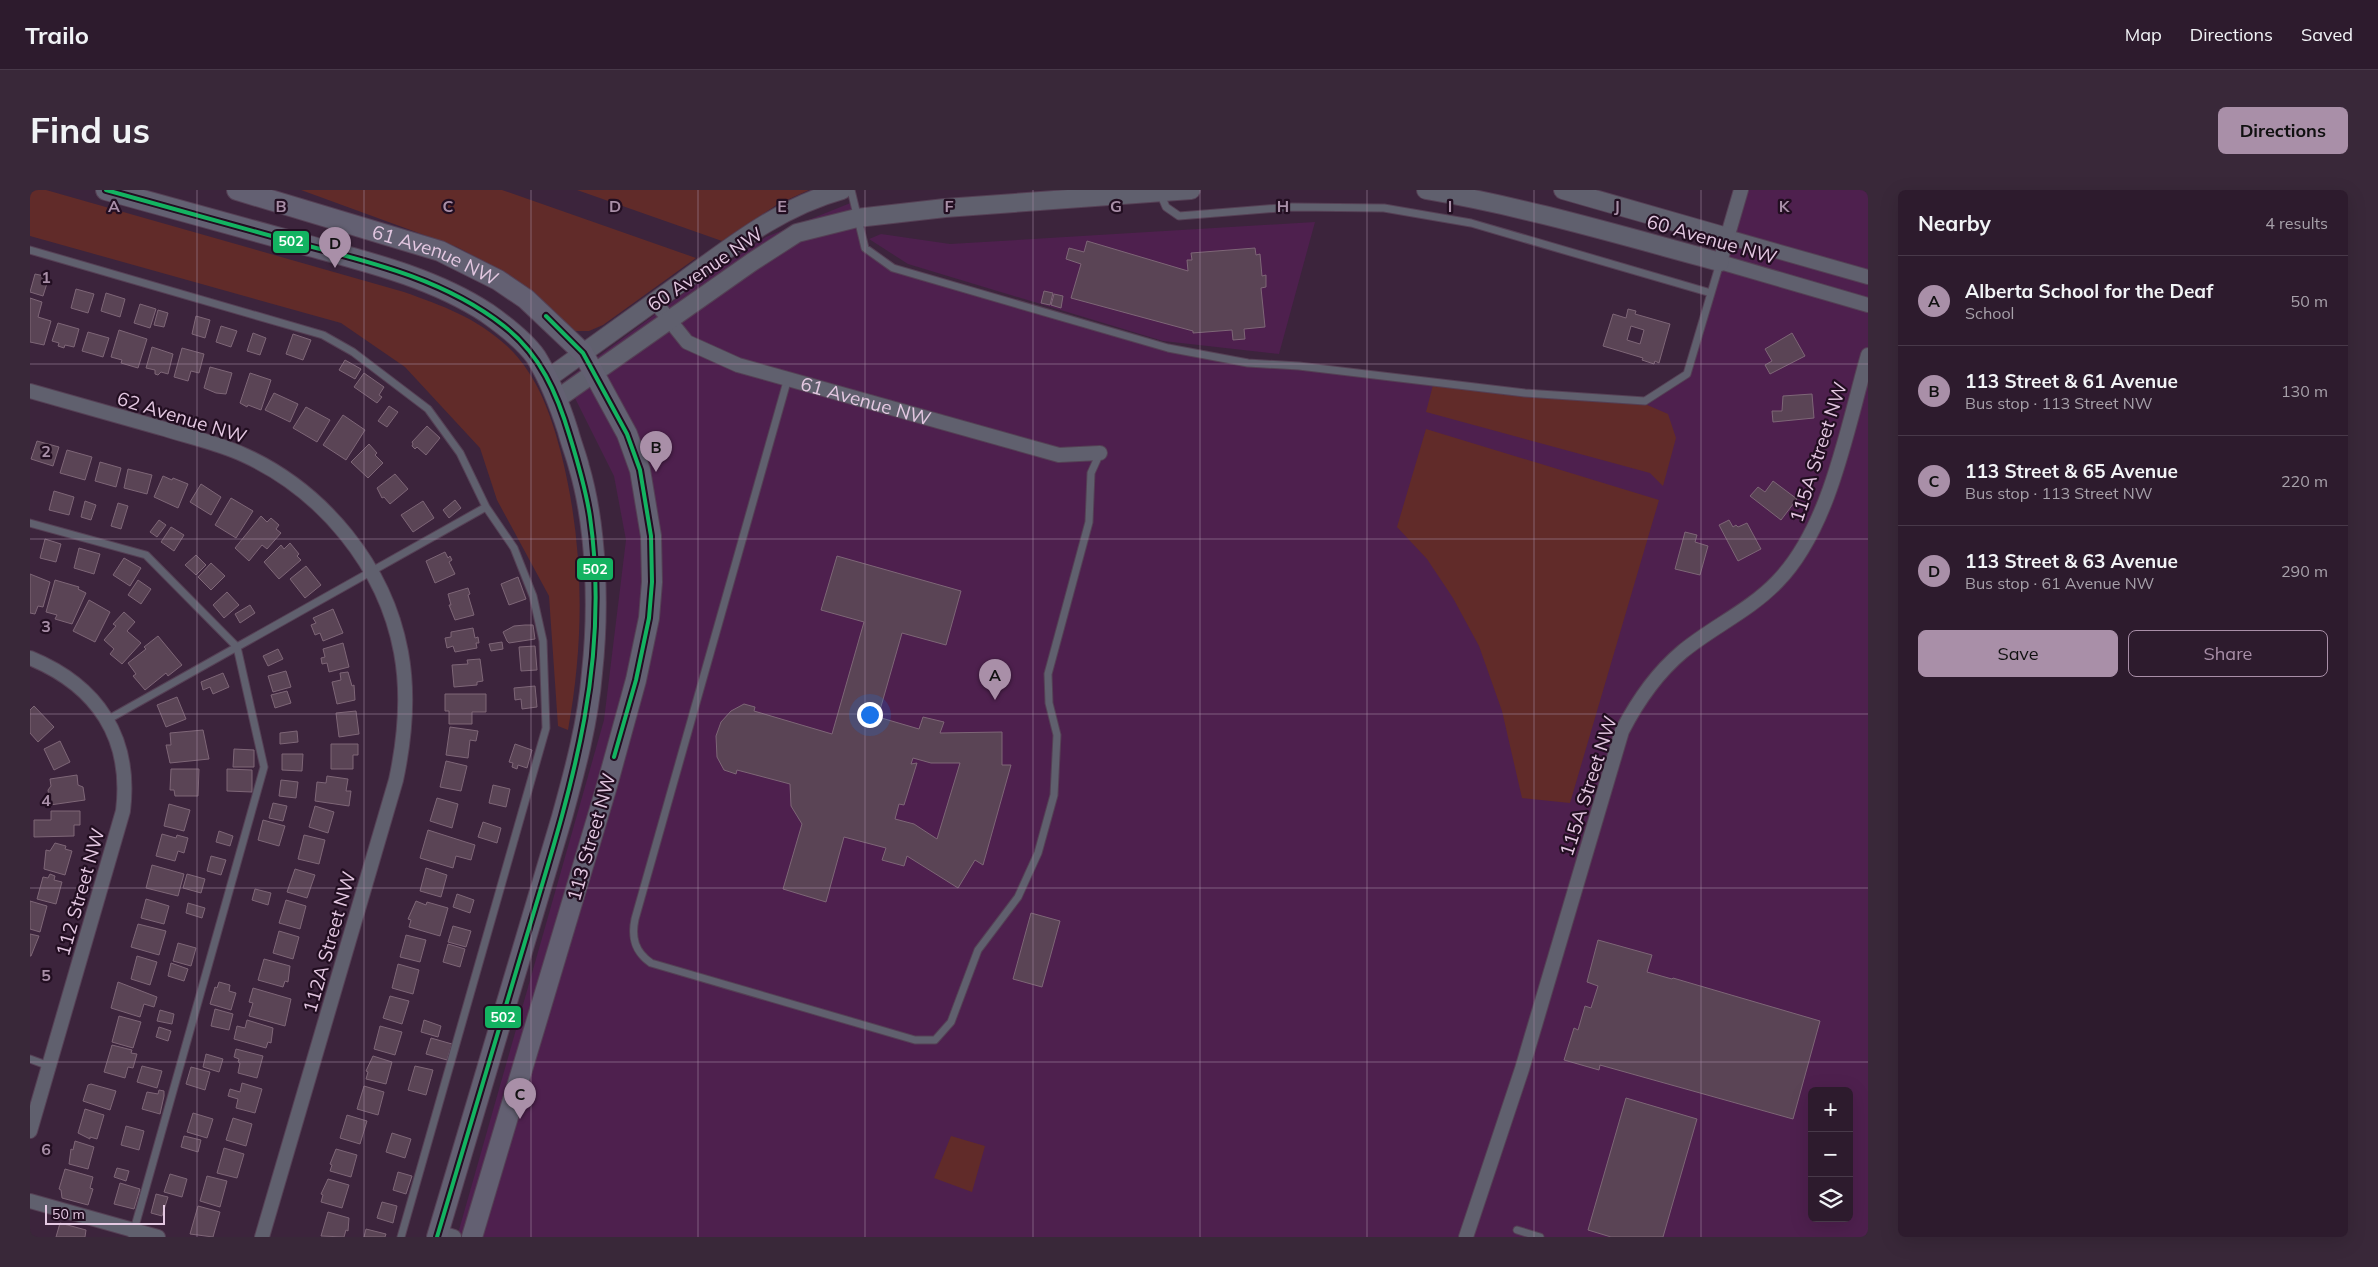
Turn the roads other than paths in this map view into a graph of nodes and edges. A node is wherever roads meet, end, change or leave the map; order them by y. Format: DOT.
graph roads {
  1 [pos="106,190"];
  2 [pos="236,190"];
  3 [pos="842,190"];
  4 [pos="850,190"];
  5 [pos="1192,190"];
  6 [pos="1426,190"];
  7 [pos="1563,190"];
  8 [pos="1741,190"];
  9 [pos="1160,191"];
  10 [pos="857,218"];
  11 [pos="1727,237"];
  12 [pos="30,250"];
  13 [pos="1720,262"];
  14 [pos="1868,277"];
  15 [pos="1711,293"];
  16 [pos="655,302"];
  17 [pos="1868,305"];
  18 [pos="668,320"];
  19 [pos="583,353"];
  20 [pos="1868,355"];
  21 [pos="593,373"];
  22 [pos="788,378"];
  23 [pos="546,379"];
  24 [pos="30,391"];
  25 [pos="557,399"];
  26 [pos="1100,453"];
  27 [pos="486,507"];
  28 [pos="30,523"];
  29 [pos="372,572"];
  30 [pos="237,647"];
  31 [pos="401,652"];
  32 [pos="30,658"];
  33 [pos="107,720"];
  34 [pos="30,1060"];
  35 [pos="49,1066"];
  36 [pos="30,1130"];
  37 [pos="30,1200"];
  38 [pos="1516,1230"];
  39 [pos="133,1234"];
  40 [pos="443,1235"];
  41 [pos="158,1237"];
  42 [pos="262,1237"];
  43 [pos="401,1237"];
  44 [pos="472,1237"];
  45 [pos="1466,1237"];
  46 [pos="1540,1237"];
  1 -- 23 [label="main road, 61 Avenue NW"];
  2 -- 19 [label="main road, 61 Avenue NW"];
  3 -- 16 [label="street, 60 Avenue NW"];
  4 -- 10 [label="lane"];
  5 -- 9 [label="street, 60 Avenue NW"];
  6 -- 13 [label="street, 60 Avenue NW"];
  7 -- 11 [label="street, 60 Avenue NW"];
  8 -- 11 [label="street"];
  9 -- 10 [label="street, 60 Avenue NW"];
  9 -- 15 [label="lane"];
  10 -- 15 [label="lane"];
  10 -- 18 [label="street, 60 Avenue NW"];
  11 -- 13 [label="street"];
  11 -- 14 [label="street, 60 Avenue NW"];
  12 -- 27 [label="lane"];
  13 -- 15 [label="lane"];
  13 -- 17 [label="street, 60 Avenue NW"];
  16 -- 18 [label="street, 61 Avenue NW"];
  16 -- 19 [label="street, 60 Avenue NW"];
  18 -- 21 [label="street, 60 Avenue NW"];
  18 -- 22 [label="street, 61 Avenue NW"];
  19 -- 21 [label="main road, 113 Street NW"];
  19 -- 23 [label="street, 60 Avenue NW"];
  20 -- 45 [label="street, 115A Street NW"];
  21 -- 25 [label="street, 60 Avenue NW"];
  21 -- 44 [label="main road, 113 Street NW"];
  22 -- 26 [label="street, 61 Avenue NW"];
  22 -- 26 [label="lane"];
  23 -- 25 [label="main road, 113 Street NW"];
  24 -- 29 [label="street, 62 Avenue NW"];
  25 -- 40 [label="main road, 113 Street NW"];
  27 -- 29 [label="lane"];
  27 -- 43 [label="lane"];
  28 -- 30 [label="lane"];
  29 -- 30 [label="lane"];
  29 -- 31 [label="street, 62 Avenue NW"];
  30 -- 33 [label="lane"];
  30 -- 39 [label="lane"];
  31 -- 42 [label="street, 112A Street NW"];
  32 -- 33 [label="street, 112 Street NW"];
  33 -- 35 [label="street, 112 Street NW"];
  34 -- 35 [label="lane"];
  35 -- 36 [label="street, 112 Street NW"];
  37 -- 39 [label="street"];
  38 -- 46 [label="lane"];
  39 -- 41 [label="street"];
}
